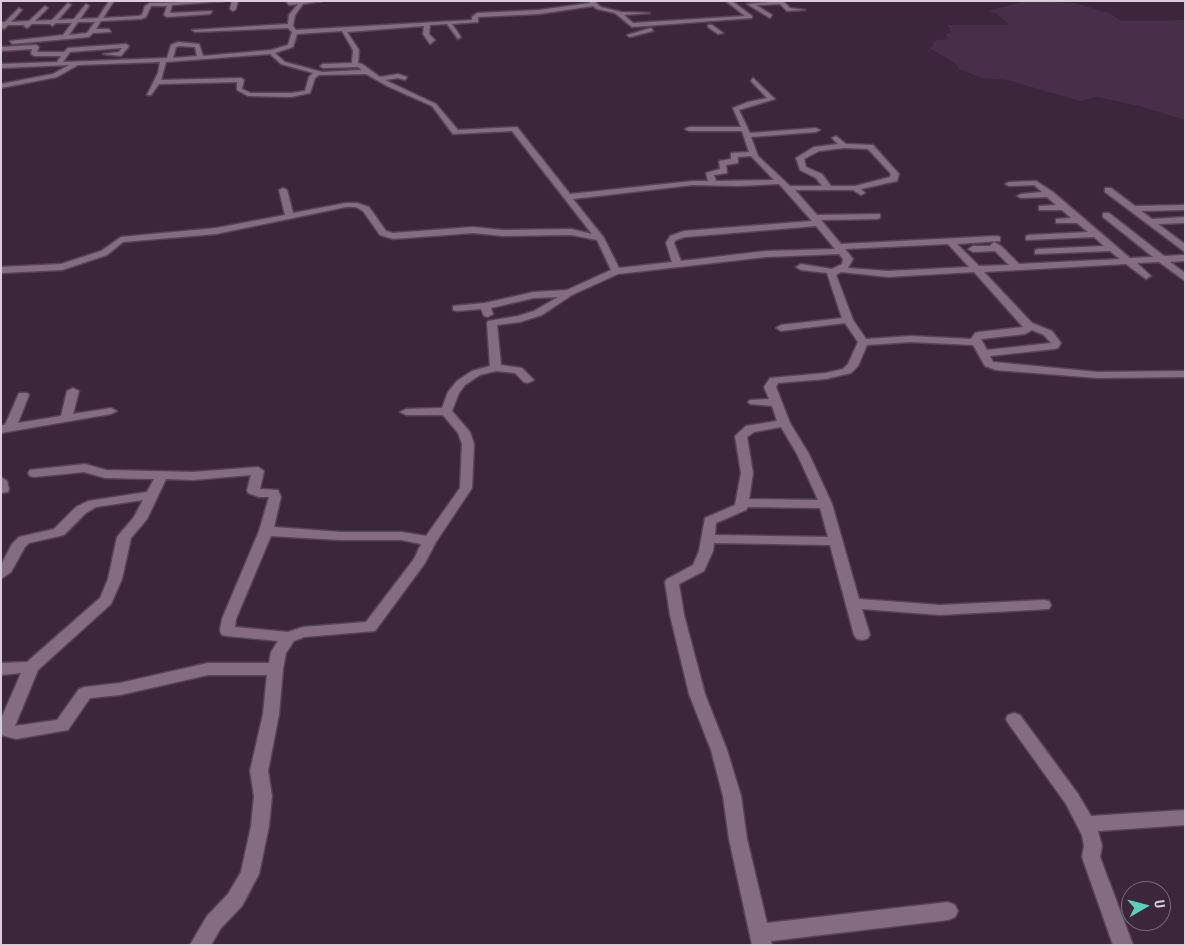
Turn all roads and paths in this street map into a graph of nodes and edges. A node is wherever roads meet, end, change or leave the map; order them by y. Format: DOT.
graph roads {
  1 [pos="112,1"];
  2 [pos="222,1"];
  3 [pos="235,1"];
  4 [pos="289,1"];
  5 [pos="320,1"];
  6 [pos="742,1"];
  7 [pos="215,2"];
  8 [pos="300,2"];
  9 [pos="151,3"];
  10 [pos="173,3"];
  11 [pos="191,3"];
  12 [pos="592,3"];
  13 [pos="731,3"];
  14 [pos="752,4"];
  15 [pos="68,5"];
  16 [pos="86,6"];
  17 [pos="45,8"];
  18 [pos="233,9"];
  19 [pos="626,9"];
  20 [pos="19,10"];
  21 [pos="605,10"];
  22 [pos="802,10"];
  23 [pos="210,12"];
  24 [pos="647,13"];
  25 [pos="187,14"];
  26 [pos="621,14"];
  27 [pos="770,16"];
  28 [pos="142,17"];
  29 [pos="662,17"];
  30 [pos="205,18"];
  31 [pos="102,19"];
  32 [pos="76,20"];
  33 [pos="626,20"];
  34 [pos="53,22"];
  35 [pos="31,23"];
  36 [pos="449,23"];
  37 [pos="668,23"];
  38 [pos="4,24"];
  39 [pos="139,24"];
  40 [pos="200,24"];
  41 [pos="427,24"];
  42 [pos="722,25"];
  43 [pos="290,26"];
  44 [pos="710,26"];
  45 [pos="49,28"];
  46 [pos="345,28"];
  47 [pos="674,28"];
  48 [pos="25,29"];
  49 [pos="109,29"];
  50 [pos="1,30"];
  51 [pos="93,30"];
  52 [pos="195,30"];
  53 [pos="295,32"];
  54 [pos="631,33"];
  55 [pos="720,33"];
  56 [pos="44,34"];
  57 [pos="18,36"];
  58 [pos="73,36"];
  59 [pos="65,37"];
  60 [pos="458,37"];
  61 [pos="39,40"];
  62 [pos="12,42"];
  63 [pos="430,42"];
  64 [pos="191,43"];
  65 [pos="48,46"];
  66 [pos="36,47"];
  67 [pos="110,47"];
  68 [pos="66,48"];
  69 [pos="1,49"];
  70 [pos="271,52"];
  71 [pos="220,53"];
  72 [pos="106,54"];
  73 [pos="200,56"];
  74 [pos="166,59"];
  75 [pos="98,62"];
  76 [pos="223,63"];
  77 [pos="59,64"];
  78 [pos="76,64"];
  79 [pos="355,64"];
  80 [pos="1,66"];
  81 [pos="321,70"];
  82 [pos="367,72"];
  83 [pos="405,78"];
  84 [pos="379,79"];
  85 [pos="753,80"];
  86 [pos="157,82"];
  87 [pos="1,86"];
  88 [pos="149,94"];
  89 [pos="690,129"];
  90 [pos="816,130"];
  91 [pos="745,132"];
  92 [pos="836,138"];
  93 [pos="844,146"];
  94 [pos="753,154"];
  95 [pos="712,183"];
  96 [pos="1009,184"];
  97 [pos="782,185"];
  98 [pos="829,189"];
  99 [pos="283,190"];
  100 [pos="1108,190"];
  101 [pos="1050,194"];
  102 [pos="1021,196"];
  103 [pos="568,197"];
  104 [pos="1185,206"];
  105 [pos="1064,207"];
  106 [pos="1042,208"];
  107 [pos="1133,209"];
  108 [pos="1106,215"];
  109 [pos="290,216"];
  110 [pos="877,216"];
  111 [pos="1079,220"];
  112 [pos="1185,220"];
  113 [pos="818,221"];
  114 [pos="1059,221"];
  115 [pos="1150,222"];
  116 [pos="1096,234"];
  117 [pos="1185,235"];
  118 [pos="1168,236"];
  119 [pos="600,238"];
  120 [pos="951,242"];
  121 [pos="996,244"];
  122 [pos="1113,248"];
  123 [pos="841,249"];
  124 [pos="960,249"];
  125 [pos="1185,249"];
  126 [pos="815,252"];
  127 [pos="1038,252"];
  128 [pos="1185,258"];
  129 [pos="1161,260"];
  130 [pos="1129,262"];
  131 [pos="677,263"];
  132 [pos="1053,266"];
  133 [pos="800,268"];
  134 [pos="1018,268"];
  135 [pos="1,270"];
  136 [pos="616,270"];
  137 [pos="978,270"];
  138 [pos="833,271"];
  139 [pos="1146,276"];
  140 [pos="1185,278"];
  141 [pos="569,293"];
  142 [pos="485,306"];
  143 [pos="456,308"];
  144 [pos="848,320"];
  145 [pos="492,323"];
  146 [pos="1028,325"];
  147 [pos="781,328"];
  148 [pos="863,342"];
  149 [pos="977,342"];
  150 [pos="983,354"];
  151 [pos="496,368"];
  152 [pos="1185,374"];
  153 [pos="528,380"];
  154 [pos="73,391"];
  155 [pos="22,395"];
  156 [pos="754,402"];
  157 [pos="776,403"];
  158 [pos="111,411"];
  159 [pos="446,411"];
  160 [pos="406,412"];
  161 [pos="66,419"];
  162 [pos="784,423"];
  163 [pos="6,428"];
  164 [pos="34,473"];
  165 [pos="162,474"];
  166 [pos="1,481"];
  167 [pos="1,490"];
  168 [pos="151,496"];
  169 [pos="742,503"];
  170 [pos="826,504"];
  171 [pos="266,531"];
  172 [pos="707,539"];
  173 [pos="429,541"];
  174 [pos="837,541"];
  175 [pos="1,574"];
  176 [pos="855,604"];
  177 [pos="1044,605"];
  178 [pos="862,635"];
  179 [pos="288,637"];
  180 [pos="31,667"];
  181 [pos="1,669"];
  182 [pos="275,669"];
  183 [pos="1014,719"];
  184 [pos="1185,817"];
  185 [pos="1086,824"];
  186 [pos="948,911"];
  187 [pos="760,939"];
  188 [pos="200,945"];
  189 [pos="1123,945"];
  1 -- 31 [label="street"];
  2 -- 7 [label="street"];
  3 -- 18 [label="street"];
  4 -- 8 [label="street"];
  5 -- 8 [label="street"];
  6 -- 13 [label="street"];
  7 -- 11 [label="street"];
  7 -- 23 [label="street"];
  8 -- 43 [label="street"];
  9 -- 10 [label="street"];
  9 -- 28 [label="street"];
  10 -- 11 [label="street"];
  10 -- 25 [label="street"];
  11 -- 25 [label="street"];
  12 -- 21 [label="street"];
  12 -- 36 [label="street"];
  13 -- 14 [label="street"];
  13 -- 37 [label="street"];
  14 -- 22 [label="street"];
  14 -- 27 [label="street"];
  15 -- 34 [label="street"];
  16 -- 32 [label="street"];
  17 -- 35 [label="street"];
  19 -- 21 [label="street"];
  20 -- 38 [label="street"];
  21 -- 26 [label="street"];
  23 -- 25 [label="street"];
  23 -- 30 [label="street"];
  24 -- 26 [label="street"];
  26 -- 33 [label="street"];
  28 -- 31 [label="street"];
  28 -- 39 [label="street"];
  29 -- 33 [label="street"];
  31 -- 32 [label="street"];
  31 -- 51 [label="street"];
  32 -- 34 [label="street"];
  32 -- 59 [label="street"];
  33 -- 37 [label="street"];
  34 -- 35 [label="street"];
  34 -- 45 [label="street"];
  35 -- 38 [label="street"];
  35 -- 48 [label="street"];
  36 -- 41 [label="street"];
  36 -- 60 [label="street"];
  37 -- 47 [label="street"];
  38 -- 50 [label="street"];
  40 -- 52 [label="street"];
  41 -- 46 [label="street"];
  41 -- 63 [label="street"];
  42 -- 44 [label="street"];
  43 -- 52 [label="street"];
  43 -- 53 [label="street"];
  44 -- 47 [label="street"];
  44 -- 55 [label="street"];
  46 -- 53 [label="street"];
  46 -- 79 [label="street"];
  47 -- 54 [label="street"];
  49 -- 51 [label="street"];
  51 -- 58 [label="street"];
  52 -- 64 [label="street"];
  53 -- 70 [label="street"];
  56 -- 61 [label="street"];
  57 -- 62 [label="street"];
  58 -- 59 [label="street"];
  58 -- 68 [label="street"];
  59 -- 61 [label="street"];
  61 -- 62 [label="street"];
  62 -- 69 [label="street"];
  64 -- 73 [label="street"];
  64 -- 74 [label="street"];
  65 -- 66 [label="street"];
  66 -- 68 [label="street"];
  66 -- 69 [label="street"];
  67 -- 68 [label="street"];
  67 -- 72 [label="street"];
  67 -- 72 [label="street"];
  68 -- 77 [label="street"];
  70 -- 71 [label="street"];
  70 -- 81 [label="street"];
  71 -- 73 [label="street"];
  71 -- 76 [label="street"];
  72 -- 75 [label="street"];
  73 -- 74 [label="street"];
  74 -- 75 [label="street"];
  74 -- 86 [label="street"];
  75 -- 78 [label="street"];
  77 -- 78 [label="street"];
  77 -- 80 [label="street"];
  78 -- 87 [label="street"];
  79 -- 81 [label="street"];
  79 -- 82 [label="street"];
  81 -- 82 [label="street"];
  81 -- 86 [label="street"];
  82 -- 84 [label="street"];
  83 -- 84 [label="street"];
  84 -- 103 [label="street"];
  85 -- 91 [label="street"];
  86 -- 88 [label="street"];
  89 -- 91 [label="street"];
  90 -- 91 [label="street"];
  91 -- 94 [label="street"];
  92 -- 93 [label="street"];
  93 -- 98 [label="street"];
  93 -- 98 [label="street"];
  94 -- 95 [label="street"];
  94 -- 97 [label="street"];
  95 -- 97 [label="street"];
  95 -- 103 [label="street"];
  96 -- 101 [label="street"];
  97 -- 98 [label="street"];
  97 -- 113 [label="street"];
  99 -- 109 [label="street"];
  100 -- 107 [label="street"];
  101 -- 102 [label="street"];
  101 -- 105 [label="street"];
  103 -- 119 [label="street"];
  104 -- 107 [label="street"];
  105 -- 106 [label="street"];
  105 -- 111 [label="street"];
  107 -- 115 [label="street"];
  108 -- 129 [label="street"];
  109 -- 119 [label="street"];
  109 -- 135 [label="street"];
  110 -- 113 [label="street"];
  111 -- 114 [label="street"];
  111 -- 116 [label="street"];
  112 -- 115 [label="street"];
  113 -- 123 [label="street"];
  113 -- 131 [label="street"];
  115 -- 118 [label="street"];
  116 -- 122 [label="street"];
  116 -- 127 [label="street"];
  117 -- 118 [label="street"];
  118 -- 125 [label="street"];
  119 -- 136 [label="street"];
  120 -- 121 [label="street"];
  120 -- 123 [label="street"];
  120 -- 137 [label="street"];
  121 -- 124 [label="street"];
  121 -- 134 [label="street"];
  122 -- 127 [label="street"];
  122 -- 130 [label="street"];
  123 -- 126 [label="street"];
  123 -- 138 [label="street"];
  126 -- 131 [label="street"];
  126 -- 138 [label="street"];
  127 -- 132 [label="street"];
  128 -- 129 [label="street"];
  129 -- 130 [label="street"];
  129 -- 140 [label="street"];
  130 -- 132 [label="street"];
  130 -- 139 [label="street"];
  131 -- 136 [label="street"];
  132 -- 134 [label="street"];
  133 -- 138 [label="street"];
  134 -- 137 [label="street"];
  136 -- 141 [label="street"];
  137 -- 138 [label="street"];
  137 -- 146 [label="street"];
  138 -- 144 [label="street"];
  141 -- 142 [label="street"];
  141 -- 145 [label="street"];
  142 -- 143 [label="street"];
  142 -- 145 [label="street"];
  144 -- 147 [label="street"];
  144 -- 148 [label="street"];
  145 -- 151 [label="street"];
  146 -- 149 [label="street"];
  146 -- 150 [label="street"];
  148 -- 149 [label="street"];
  148 -- 157 [label="street"];
  149 -- 150 [label="street"];
  150 -- 152 [label="street"];
  151 -- 153 [label="street"];
  151 -- 159 [label="street"];
  154 -- 161 [label="street"];
  155 -- 163 [label="street"];
  156 -- 157 [label="street"];
  157 -- 162 [label="street"];
  158 -- 161 [label="street"];
  159 -- 160 [label="street"];
  159 -- 173 [label="street"];
  161 -- 163 [label="street"];
  162 -- 169 [label="street"];
  162 -- 170 [label="street"];
  164 -- 165 [label="street"];
  165 -- 168 [label="street"];
  165 -- 171 [label="street"];
  166 -- 167 [label="street"];
  168 -- 175 [label="street"];
  168 -- 180 [label="street"];
  169 -- 170 [label="street"];
  169 -- 172 [label="street"];
  170 -- 174 [label="street"];
  171 -- 173 [label="street"];
  171 -- 179 [label="street"];
  172 -- 174 [label="street"];
  172 -- 187 [label="street"];
  173 -- 179 [label="street"];
  174 -- 176 [label="street"];
  176 -- 177 [label="street"];
  176 -- 178 [label="street"];
  179 -- 182 [label="street"];
  180 -- 181 [label="street"];
  180 -- 182 [label="street"];
  182 -- 188 [label="street"];
  183 -- 185 [label="street"];
  184 -- 185 [label="street"];
  185 -- 189 [label="street"];
  186 -- 187 [label="street"];
}
